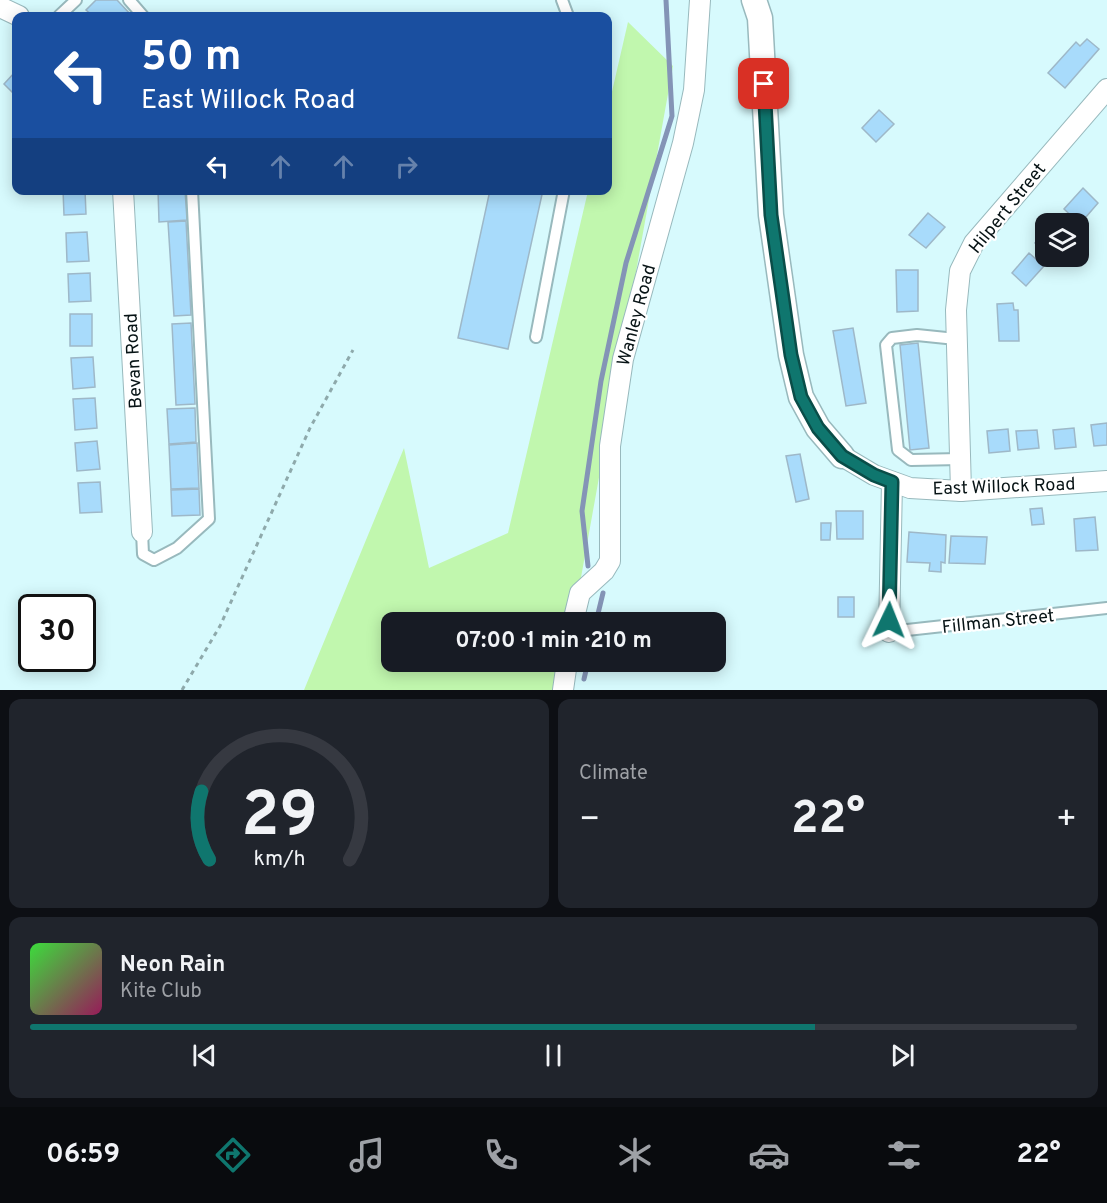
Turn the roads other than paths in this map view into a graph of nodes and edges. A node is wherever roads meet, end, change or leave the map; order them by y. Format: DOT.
graph roads {
  1 [pos="76,0"];
  2 [pos="129,0"];
  3 [pos="700,0"];
  4 [pos="754,0"];
  5 [pos="63,12"];
  6 [pos="140,12"];
  7 [pos="1107,88"];
  8 [pos="123,195"];
  9 [pos="192,195"];
  10 [pos="563,195"];
  11 [pos="536,337"];
  12 [pos="956,339"];
  13 [pos="842,456"];
  14 [pos="960,459"];
  15 [pos="1107,481"];
  16 [pos="892,482"];
  17 [pos="961,491"];
  18 [pos="142,532"];
  19 [pos="1107,608"];
  20 [pos="575,612"];
  21 [pos="889,632"];
  22 [pos="566,672"];
  23 [pos="563,690"];
  1 -- 5 [label="lane"];
  2 -- 6 [label="lane"];
  3 -- 20 [label="street, Wanley Road"];
  4 -- 13 [label="street, East Willock Road"];
  7 -- 12 [label="street, Hilpert Street"];
  8 -- 18 [label="street, Bevan Road"];
  9 -- 18 [label="lane"];
  10 -- 11 [label="lane"];
  12 -- 14 [label="street, Hilpert Street"];
  12 -- 14 [label="lane"];
  13 -- 16 [label="street, East Willock Road"];
  14 -- 17 [label="street, Hilpert Street"];
  15 -- 17 [label="street, East Willock Road"];
  16 -- 17 [label="street, East Willock Road"];
  16 -- 21 [label="street"];
  19 -- 21 [label="lane, Fillman Street"];
  22 -- 23 [label="street"];
}
